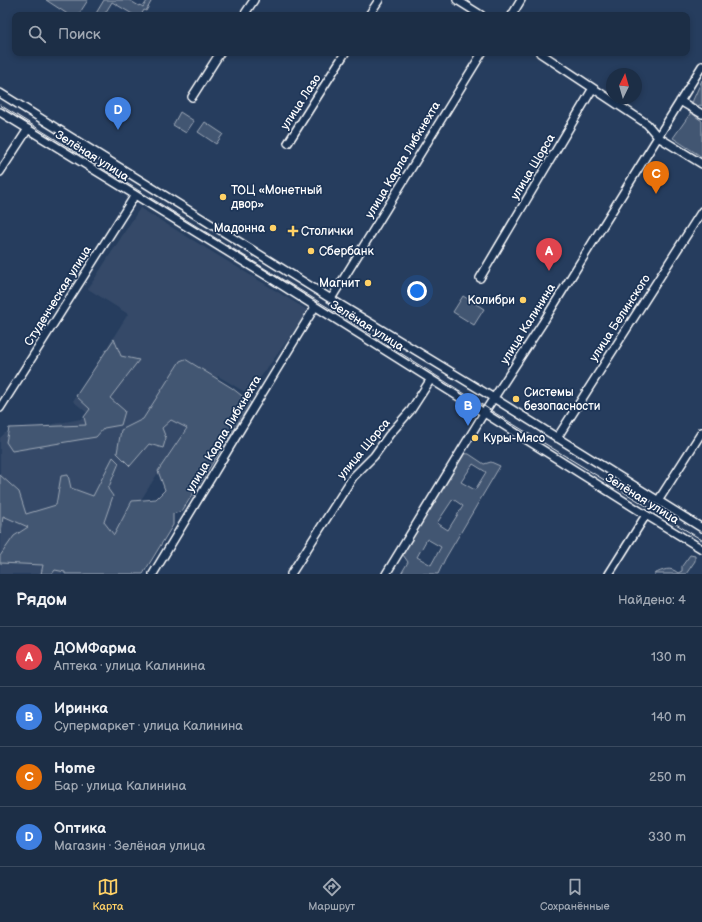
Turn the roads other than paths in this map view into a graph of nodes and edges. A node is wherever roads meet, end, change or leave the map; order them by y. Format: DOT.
graph roads {
  1 [pos="254,0"];
  2 [pos="379,0"];
  3 [pos="457,0"];
  4 [pos="521,0"];
  5 [pos="246,12"];
  6 [pos="371,12"];
  7 [pos="476,12"];
  8 [pos="514,12"];
  9 [pos="218,56"];
  10 [pos="343,56"];
  11 [pos="480,56"];
  12 [pos="545,56"];
  13 [pos="702,66"];
  14 [pos="593,88"];
  15 [pos="0,93"];
  16 [pos="192,97"];
  17 [pos="680,101"];
  18 [pos="0,112"];
  19 [pos="702,114"];
  20 [pos="28,129"];
  21 [pos="658,137"];
  22 [pos="288,143"];
  23 [pos="702,164"];
  24 [pos="0,172"];
  25 [pos="134,195"];
  26 [pos="702,211"];
  27 [pos="480,278"];
  28 [pos="331,299"];
  29 [pos="315,307"];
  30 [pos="431,379"];
  31 [pos="494,398"];
  32 [pos="0,408"];
  33 [pos="484,413"];
  34 [pos="702,432"];
  35 [pos="557,438"];
  36 [pos="658,501"];
  37 [pos="646,515"];
  38 [pos="702,528"];
  39 [pos="702,549"];
  40 [pos="153,574"];
  41 [pos="291,574"];
  42 [pos="386,574"];
  43 [pos="609,574"];
  1 -- 5 [label="street"];
  2 -- 6 [label="street"];
  3 -- 7 [label="street"];
  4 -- 8 [label="street"];
  9 -- 16 [label="street"];
  10 -- 22 [label="street, улица Лазо"];
  11 -- 28 [label="street, улица Карла Либкнехта"];
  12 -- 14 [label="street"];
  13 -- 17 [label="street, улица Калинина"];
  14 -- 21 [label="street"];
  14 -- 27 [label="street, улица Щорса"];
  15 -- 28 [label="street, Зелёная улица"];
  17 -- 19 [label="street"];
  17 -- 21 [label="street, улица Калинина"];
  18 -- 20 [label="street, Зелёная улица"];
  20 -- 24 [label="street"];
  20 -- 25 [label="street, Зелёная улица"];
  21 -- 23 [label="street"];
  21 -- 31 [label="street, улица Калинина"];
  25 -- 29 [label="street, Зелёная улица"];
  25 -- 32 [label="street, Студенческая улица"];
  26 -- 35 [label="street, улица Белинского"];
  28 -- 31 [label="street, Зелёная улица"];
  29 -- 30 [label="street, Зелёная улица"];
  29 -- 40 [label="street, улица Карла Либкнехта"];
  30 -- 33 [label="street, Зелёная улица"];
  30 -- 41 [label="street, улица Щорса"];
  31 -- 33 [label="street, улица Калинина"];
  31 -- 35 [label="street, Зелёная улица"];
  33 -- 37 [label="street, Зелёная улица"];
  33 -- 42 [label="street, улица Калинина"];
  34 -- 36 [label="street"];
  35 -- 36 [label="street, Зелёная улица"];
  36 -- 38 [label="street, Зелёная улица"];
  37 -- 39 [label="street, Зелёная улица"];
  37 -- 43 [label="street"];
}
